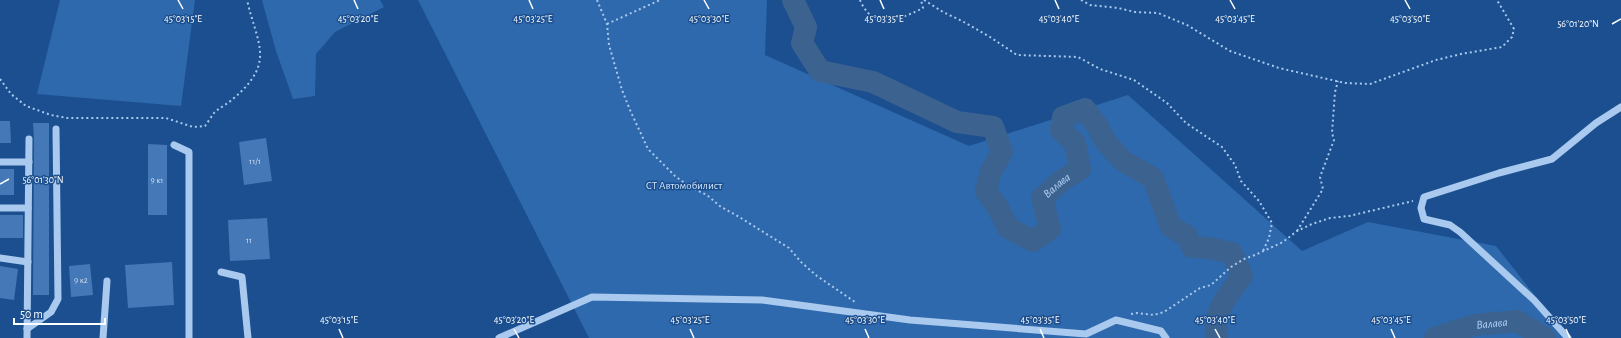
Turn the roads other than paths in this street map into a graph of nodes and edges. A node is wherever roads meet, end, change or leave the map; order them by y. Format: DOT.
graph roads {
  1 [pos="1621,107"];
  2 [pos="56,129"];
  3 [pos="29,139"];
  4 [pos="174,145"];
  5 [pos="0,162"];
  6 [pos="29,162"];
  7 [pos="0,208"];
  8 [pos="28,208"];
  9 [pos="0,258"];
  10 [pos="28,262"];
  11 [pos="221,272"];
  12 [pos="107,281"];
  13 [pos="27,329"];
  14 [pos="27,338"];
  15 [pos="103,338"];
  16 [pos="189,338"];
  17 [pos="248,338"];
  18 [pos="499,338"];
  19 [pos="1166,338"];
  20 [pos="1568,338"];
  1 -- 20 [label="street"];
  2 -- 13 [label="street"];
  3 -- 6 [label="street"];
  4 -- 16 [label="street"];
  5 -- 6 [label="street"];
  6 -- 8 [label="street"];
  7 -- 8 [label="street"];
  8 -- 10 [label="street"];
  9 -- 10 [label="street"];
  10 -- 13 [label="street"];
  11 -- 17 [label="street"];
  12 -- 15 [label="street"];
  13 -- 14 [label="street"];
  18 -- 19 [label="street"];
}
